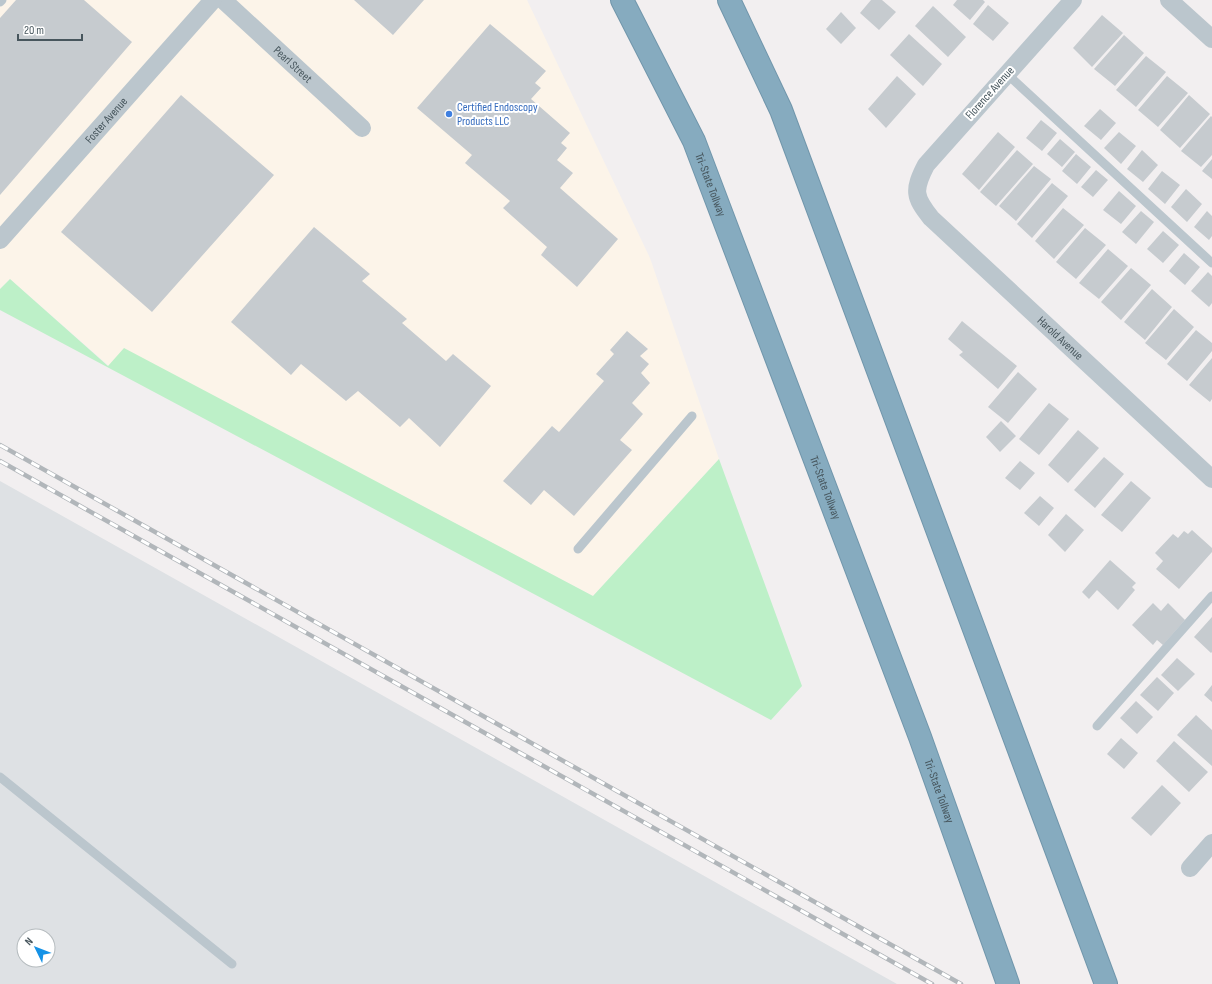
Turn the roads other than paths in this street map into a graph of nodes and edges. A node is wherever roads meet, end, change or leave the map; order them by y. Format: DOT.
graph roads {
  1 [pos="213,0"];
  2 [pos="223,0"];
  3 [pos="612,0"];
  4 [pos="622,0"];
  5 [pos="728,0"];
  6 [pos="1073,0"];
  7 [pos="1170,0"];
  8 [pos="642,39"];
  9 [pos="1212,39"];
  10 [pos="1007,74"];
  11 [pos="362,128"];
  12 [pos="917,192"];
  13 [pos="0,240"];
  14 [pos="1212,263"];
  15 [pos="692,416"];
  16 [pos="1212,479"];
  17 [pos="578,549"];
  18 [pos="1212,596"];
  19 [pos="1097,726"];
  20 [pos="0,777"];
  21 [pos="1212,843"];
  22 [pos="1190,868"];
  23 [pos="232,964"];
  24 [pos="1008,984"];
  25 [pos="1106,984"];
  1 -- 13 [label="street, Foster Avenue"];
  2 -- 11 [label="street, Pearl Street"];
  3 -- 8 [label="highway"];
  4 -- 8 [label="highway, Tri-State Tollway"];
  5 -- 25 [label="highway"];
  6 -- 10 [label="street, Florence Avenue"];
  7 -- 9 [label="street"];
  8 -- 24 [label="highway, Tri-State Tollway"];
  10 -- 12 [label="street, Florence Avenue"];
  10 -- 14 [label="lane"];
  12 -- 16 [label="street, Harold Avenue"];
  15 -- 17 [label="lane"];
  18 -- 19 [label="lane"];
  20 -- 23 [label="lane"];
  21 -- 22 [label="street"];
}
